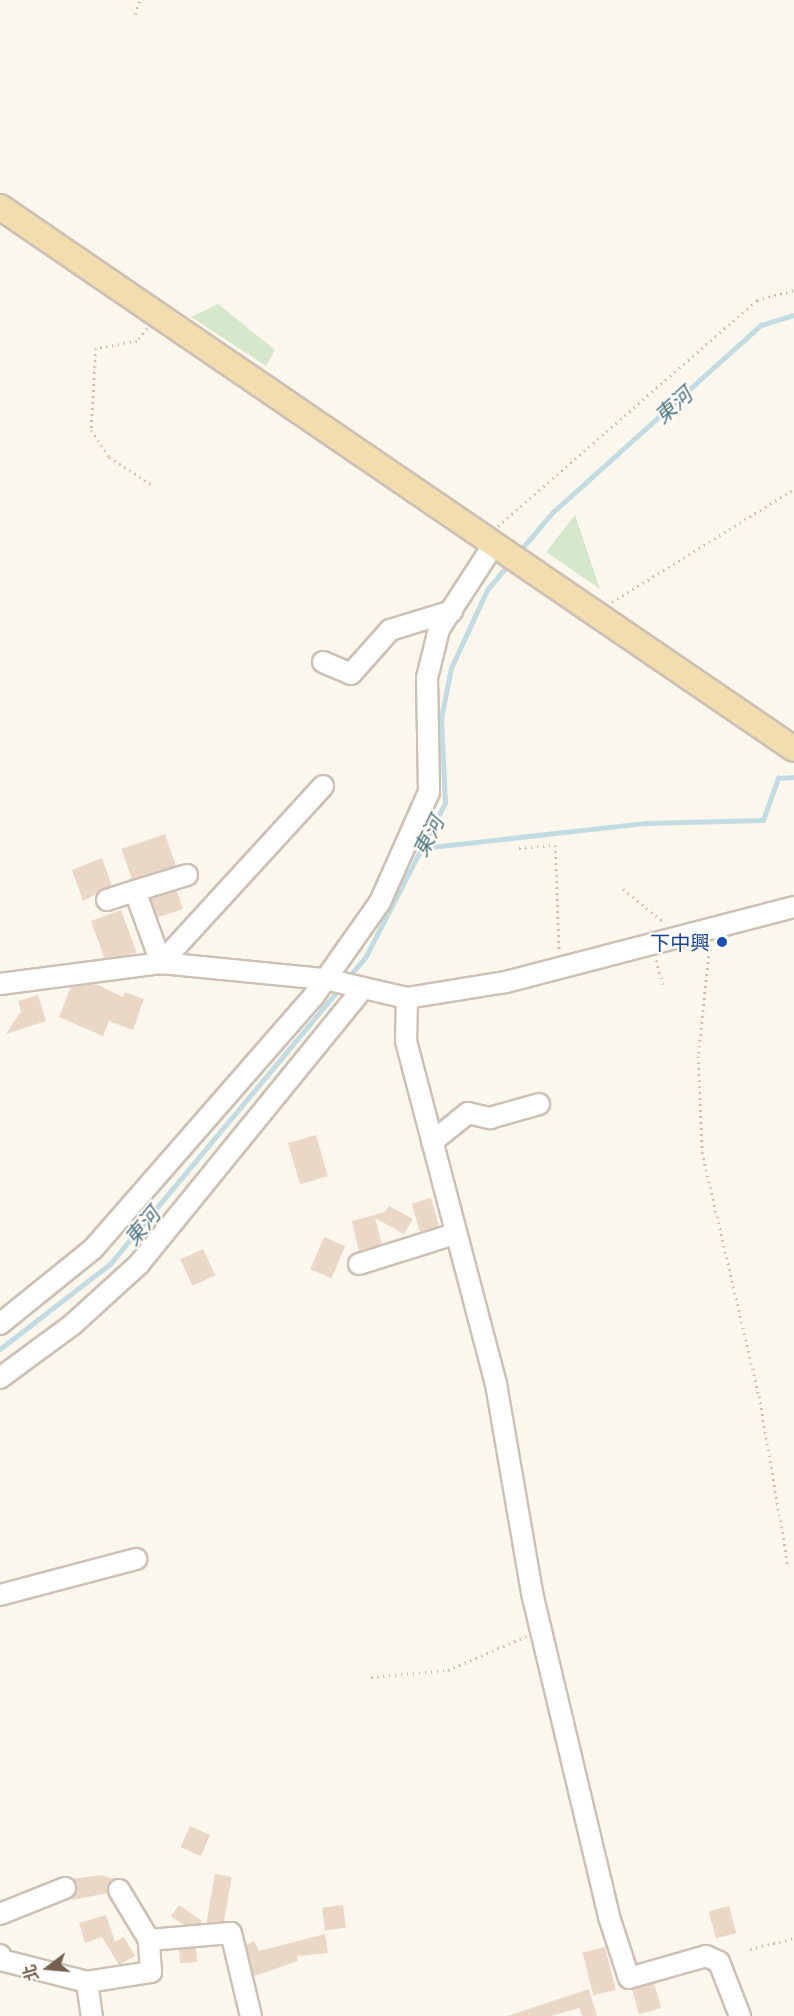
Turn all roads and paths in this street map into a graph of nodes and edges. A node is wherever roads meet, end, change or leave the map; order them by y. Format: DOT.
graph roads {
  1 [pos="140,0"];
  2 [pos="135,14"];
  3 [pos="0,207"];
  4 [pos="794,290"];
  5 [pos="155,317"];
  6 [pos="152,485"];
  7 [pos="794,489"];
  8 [pos="487,544"];
  9 [pos="452,611"];
  10 [pos="594,613"];
  11 [pos="323,662"];
  12 [pos="794,749"];
  13 [pos="324,786"];
  14 [pos="519,848"];
  15 [pos="187,875"];
  16 [pos="623,889"];
  17 [pos="135,891"];
  18 [pos="107,900"];
  19 [pos="794,907"];
  20 [pos="712,929"];
  21 [pos="671,940"];
  22 [pos="652,945"];
  23 [pos="160,963"];
  24 [pos="559,969"];
  25 [pos="325,979"];
  26 [pos="0,984"];
  27 [pos="663,984"];
  28 [pos="362,990"];
  29 [pos="407,998"];
  30 [pos="539,1104"];
  31 [pos="432,1142"];
  32 [pos="455,1234"];
  33 [pos="359,1264"];
  34 [pos="0,1324"];
  35 [pos="0,1377"];
  36 [pos="136,1559"];
  37 [pos="788,1566"];
  38 [pos="0,1595"];
  39 [pos="542,1629"];
  40 [pos="371,1677"];
  41 [pos="65,1888"];
  42 [pos="119,1890"];
  43 [pos="0,1914"];
  44 [pos="794,1938"];
  45 [pos="148,1940"];
  46 [pos="750,1950"];
  47 [pos="0,1955"];
  48 [pos="87,1982"];
  49 [pos="92,2016"];
  50 [pos="251,2016"];
  51 [pos="740,2016"];
  1 -- 2 [label="path"];
  3 -- 5 [label="main road"];
  4 -- 8 [label="path"];
  5 -- 6 [label="path"];
  5 -- 8 [label="main road"];
  7 -- 10 [label="path"];
  8 -- 9 [label="street"];
  8 -- 10 [label="main road"];
  9 -- 11 [label="street"];
  9 -- 25 [label="street"];
  10 -- 12 [label="main road"];
  13 -- 23 [label="street"];
  14 -- 24 [label="path"];
  15 -- 17 [label="street"];
  16 -- 21 [label="path"];
  17 -- 18 [label="street"];
  17 -- 23 [label="street"];
  19 -- 20 [label="street"];
  20 -- 21 [label="street"];
  20 -- 37 [label="path"];
  21 -- 22 [label="street"];
  22 -- 24 [label="street"];
  22 -- 27 [label="path"];
  23 -- 25 [label="street"];
  23 -- 26 [label="street"];
  24 -- 29 [label="street"];
  25 -- 28 [label="street"];
  25 -- 34 [label="street"];
  28 -- 29 [label="street"];
  28 -- 35 [label="street"];
  29 -- 31 [label="street"];
  30 -- 31 [label="street"];
  31 -- 32 [label="street"];
  32 -- 33 [label="street"];
  32 -- 39 [label="street"];
  36 -- 38 [label="street"];
  39 -- 40 [label="path"];
  39 -- 51 [label="street"];
  41 -- 43 [label="street"];
  42 -- 45 [label="street"];
  44 -- 46 [label="path"];
  45 -- 48 [label="street"];
  45 -- 50 [label="street"];
  47 -- 48 [label="street"];
  48 -- 49 [label="street"];
}
